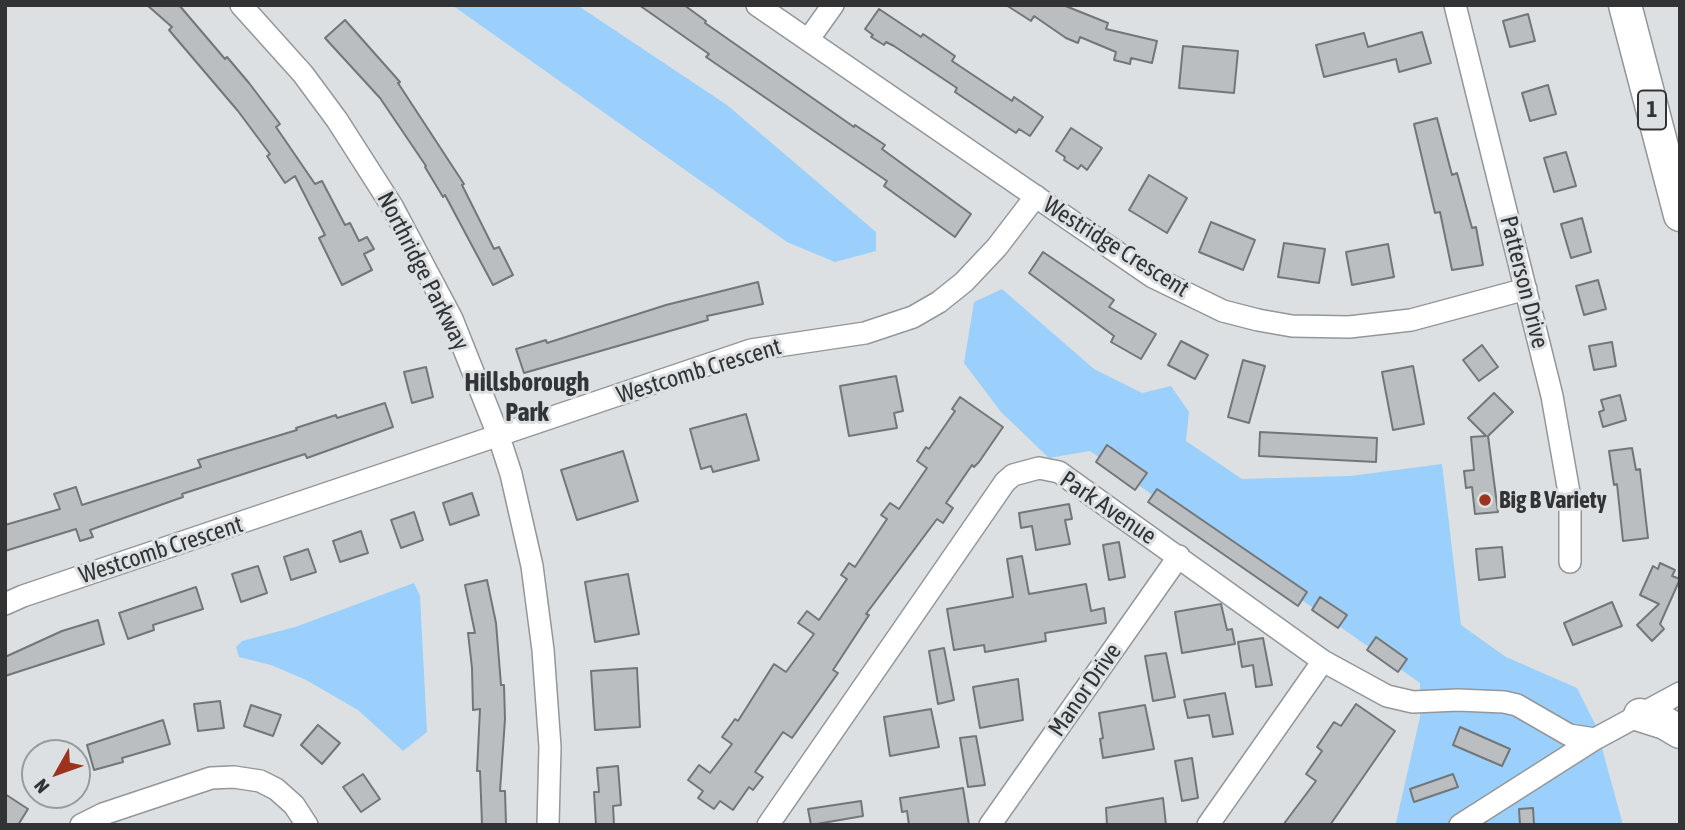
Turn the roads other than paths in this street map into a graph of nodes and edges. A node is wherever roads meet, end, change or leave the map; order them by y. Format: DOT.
graph roads {
  1 [pos="241,5"];
  2 [pos="757,5"];
  3 [pos="833,5"];
  4 [pos="1455,5"];
  5 [pos="1625,5"];
  6 [pos="808,40"];
  7 [pos="1035,197"];
  8 [pos="1680,215"];
  9 [pos="1526,289"];
  10 [pos="499,437"];
  11 [pos="1179,556"];
  12 [pos="1570,562"];
  13 [pos="5,604"];
  14 [pos="1323,661"];
  15 [pos="1680,693"];
  16 [pos="1640,715"];
  17 [pos="1680,732"];
  18 [pos="1595,740"];
  19 [pos="82,825"];
  20 [pos="307,825"];
  21 [pos="548,825"];
  22 [pos="768,825"];
  23 [pos="990,825"];
  24 [pos="1208,825"];
  25 [pos="1460,825"];
  1 -- 10 [label="street, Northridge Parkway"];
  2 -- 6 [label="street, Westridge Crescent"];
  3 -- 6 [label="street"];
  4 -- 9 [label="street, Patterson Drive"];
  5 -- 8 [label="highway, 1"];
  6 -- 7 [label="street, Westridge Crescent"];
  7 -- 9 [label="street, Westridge Crescent"];
  7 -- 10 [label="street, Westcomb Crescent"];
  9 -- 12 [label="street, Patterson Drive"];
  10 -- 13 [label="street, Westcomb Crescent"];
  10 -- 21 [label="street, Northridge Parkway"];
  11 -- 14 [label="street, Park Avenue"];
  11 -- 22 [label="street, Park Avenue"];
  11 -- 23 [label="street, Manor Drive"];
  14 -- 18 [label="street, Park Avenue"];
  14 -- 24 [label="street"];
  15 -- 16 [label="street"];
  16 -- 17 [label="highway"];
  16 -- 18 [label="street"];
  18 -- 25 [label="street"];
  19 -- 20 [label="street"];
}
